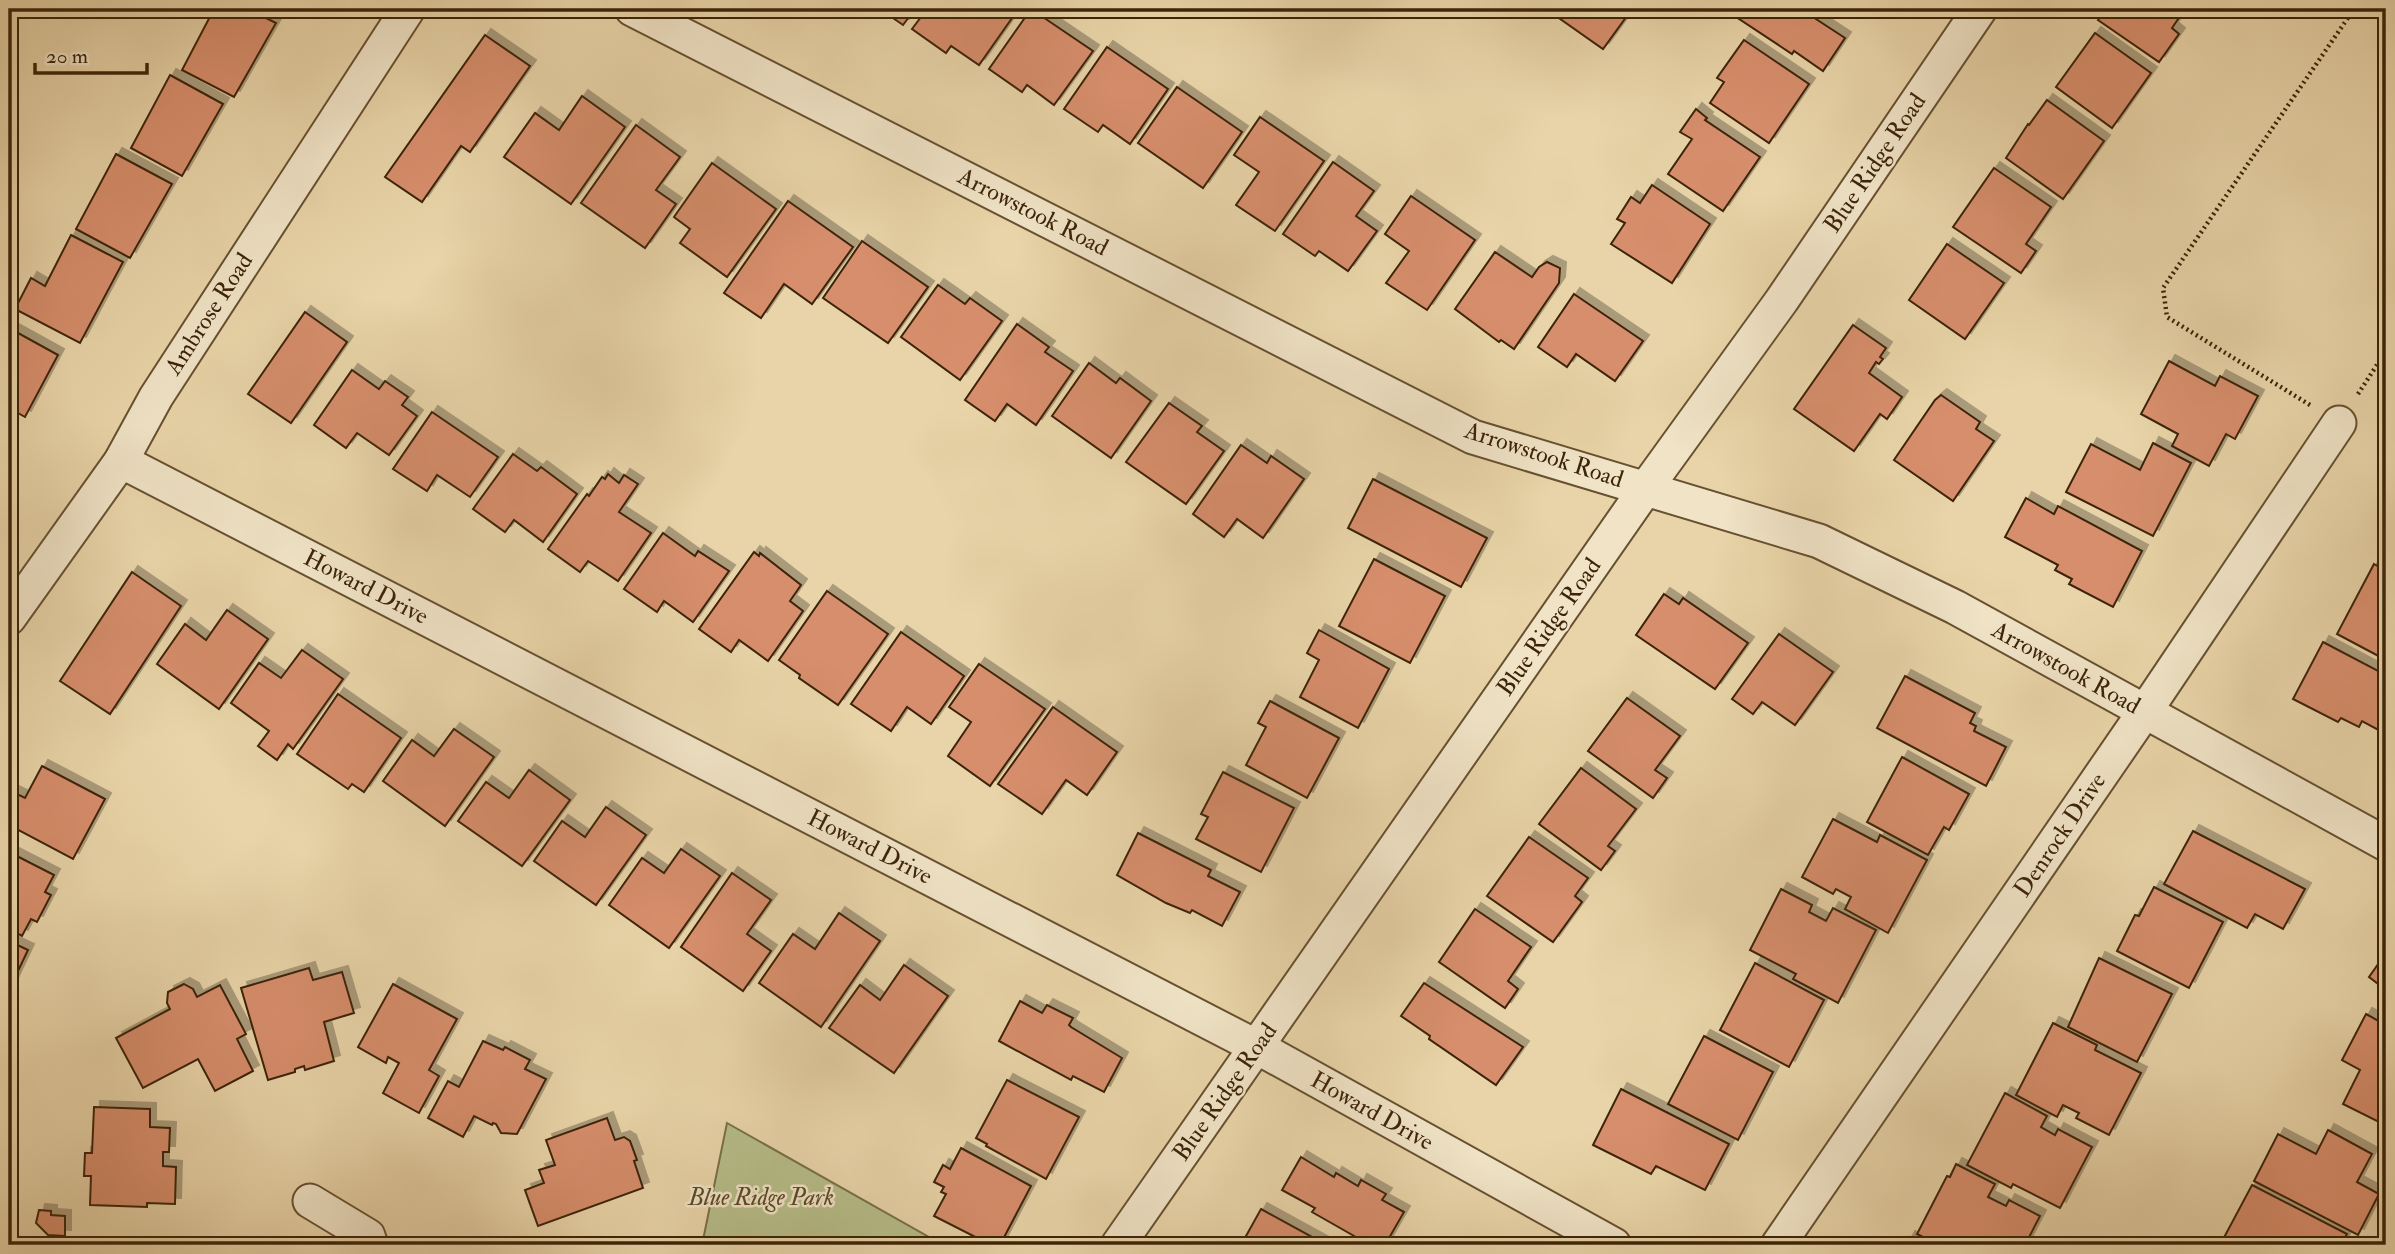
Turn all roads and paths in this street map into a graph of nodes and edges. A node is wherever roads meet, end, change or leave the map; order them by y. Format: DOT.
graph roads {
  1 [pos="408,9"];
  2 [pos="632,9"];
  3 [pos="1980,9"];
  4 [pos="2354,9"];
  5 [pos="2386,352"];
  6 [pos="2339,423"];
  7 [pos="121,461"];
  8 [pos="1646,488"];
  9 [pos="9,618"];
  10 [pos="2145,712"];
  11 [pos="2386,844"];
  12 [pos="1257,1046"];
  13 [pos="310,1201"];
  14 [pos="372,1245"];
  15 [pos="859,1245"];
  16 [pos="886,1245"];
  17 [pos="1118,1245"];
  18 [pos="1614,1245"];
  19 [pos="1778,1245"];
  1 -- 7 [label="street, Ambrose Road"];
  2 -- 8 [label="street, Arrowstook Road"];
  3 -- 8 [label="street, Blue Ridge Road"];
  4 -- 6 [label="path"];
  5 -- 6 [label="path"];
  6 -- 10 [label="street, Denrock Drive"];
  7 -- 9 [label="street, Ambrose Road"];
  7 -- 12 [label="street, Howard Drive"];
  8 -- 10 [label="street, Arrowstook Road"];
  8 -- 12 [label="street, Blue Ridge Road"];
  10 -- 11 [label="street, Arrowstook Road"];
  10 -- 19 [label="street, Denrock Drive"];
  12 -- 17 [label="street, Blue Ridge Road"];
  12 -- 18 [label="street, Howard Drive"];
  13 -- 14 [label="street"];
  15 -- 16 [label="path"];
}
